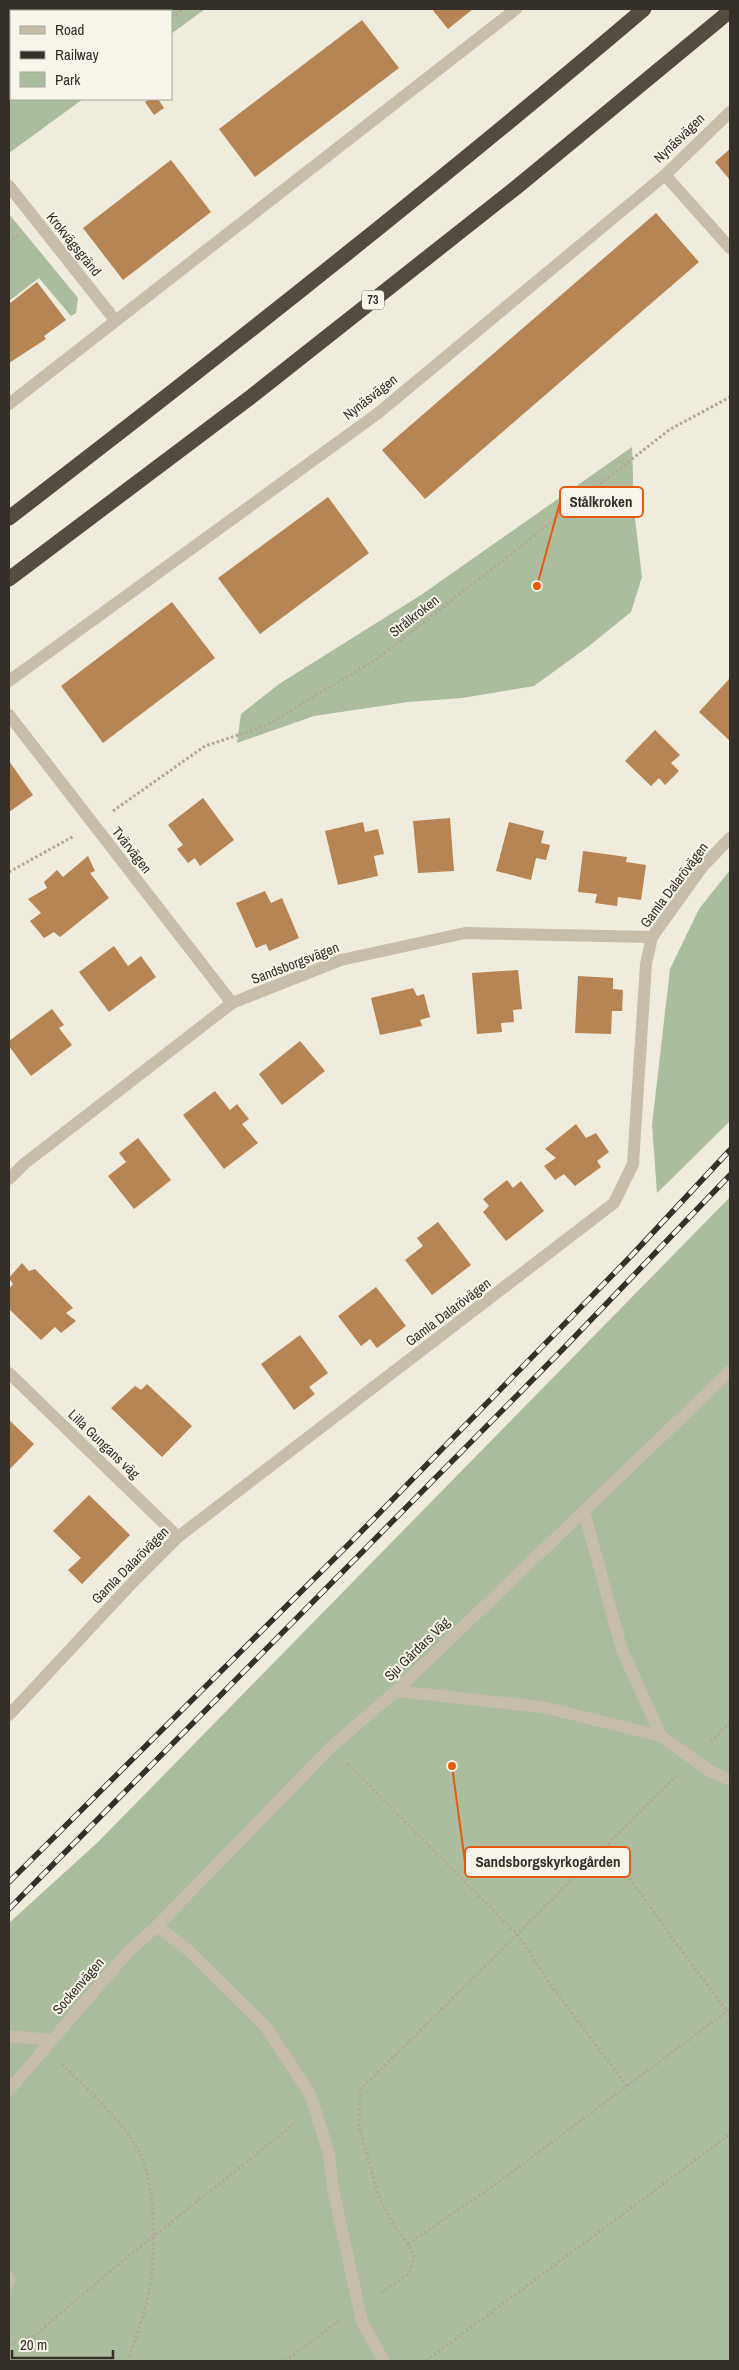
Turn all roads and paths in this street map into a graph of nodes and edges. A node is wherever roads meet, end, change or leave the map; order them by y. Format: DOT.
graph roads {
  1 [pos="184,9"];
  2 [pos="516,9"];
  3 [pos="644,9"];
  4 [pos="730,11"];
  5 [pos="172,16"];
  6 [pos="730,112"];
  7 [pos="665,174"];
  8 [pos="9,186"];
  9 [pos="730,248"];
  10 [pos="115,320"];
  11 [pos="730,397"];
  12 [pos="9,404"];
  13 [pos="9,518"];
  14 [pos="9,579"];
  15 [pos="9,681"];
  16 [pos="9,715"];
  17 [pos="94,824"];
  18 [pos="730,838"];
  19 [pos="9,872"];
  20 [pos="652,937"];
  21 [pos="232,1003"];
  22 [pos="9,1179"];
  23 [pos="730,1371"];
  24 [pos="9,1373"];
  25 [pos="584,1512"];
  26 [pos="178,1537"];
  27 [pos="396,1691"];
  28 [pos="9,1715"];
  29 [pos="730,1722"];
  30 [pos="661,1736"];
  31 [pos="331,1747"];
  32 [pos="694,1759"];
  33 [pos="730,1780"];
  34 [pos="606,1846"];
  35 [pos="157,1926"];
  36 [pos="517,1934"];
  37 [pos="128,1952"];
  38 [pos="729,2010"];
  39 [pos="9,2036"];
  40 [pos="48,2044"];
  41 [pos="626,2086"];
  42 [pos="9,2090"];
  43 [pos="314,2108"];
  44 [pos="730,2134"];
  45 [pos="155,2236"];
  46 [pos="407,2244"];
  47 [pos="9,2278"];
  48 [pos="9,2283"];
  49 [pos="358,2307"];
  50 [pos="9,2344"];
  51 [pos="128,2361"];
  52 [pos="285,2361"];
  53 [pos="384,2361"];
  54 [pos="426,2361"];
  1 -- 5 [label="path"];
  2 -- 10 [label="street"];
  3 -- 13 [label="highway"];
  4 -- 14 [label="highway, 73"];
  6 -- 7 [label="street, Nynäsvägen"];
  7 -- 9 [label="street"];
  7 -- 15 [label="street, Nynäsvägen"];
  8 -- 10 [label="street, Krokvägsgränd"];
  10 -- 12 [label="street"];
  11 -- 17 [label="path, Strålkroken"];
  16 -- 17 [label="street, Tvärvägen"];
  17 -- 19 [label="path, Strålkroken"];
  17 -- 21 [label="street, Tvärvägen"];
  18 -- 20 [label="street, Gamla Dalarövägen"];
  20 -- 21 [label="street, Sandsborgsvägen"];
  20 -- 26 [label="street, Gamla Dalarövägen"];
  21 -- 22 [label="street, Sandsborgsvägen"];
  23 -- 25 [label="street, Sju Gårdars Väg"];
  24 -- 26 [label="street, Lilla Gungans väg"];
  25 -- 27 [label="street, Sju Gårdars Väg"];
  25 -- 30 [label="street"];
  26 -- 28 [label="street, Gamla Dalarövägen"];
  27 -- 30 [label="street"];
  27 -- 31 [label="street, Sju Gårdars Väg"];
  29 -- 32 [label="path"];
  30 -- 32 [label="street"];
  31 -- 35 [label="street, Sju Gårdars Väg"];
  31 -- 36 [label="path"];
  32 -- 33 [label="street"];
  32 -- 34 [label="path"];
  34 -- 36 [label="path"];
  34 -- 38 [label="path"];
  35 -- 37 [label="street, Sju Gårdars Väg"];
  35 -- 43 [label="street"];
  36 -- 41 [label="path"];
  36 -- 46 [label="path"];
  37 -- 40 [label="street, Sockenvägen"];
  38 -- 41 [label="path"];
  39 -- 40 [label="street"];
  40 -- 42 [label="street, Sockenvägen"];
  40 -- 45 [label="path"];
  41 -- 46 [label="path"];
  43 -- 45 [label="path"];
  43 -- 49 [label="street"];
  44 -- 54 [label="path"];
  45 -- 50 [label="path"];
  45 -- 51 [label="path"];
  46 -- 49 [label="path"];
  47 -- 48 [label="street"];
  49 -- 52 [label="path"];
  49 -- 53 [label="street"];
}
